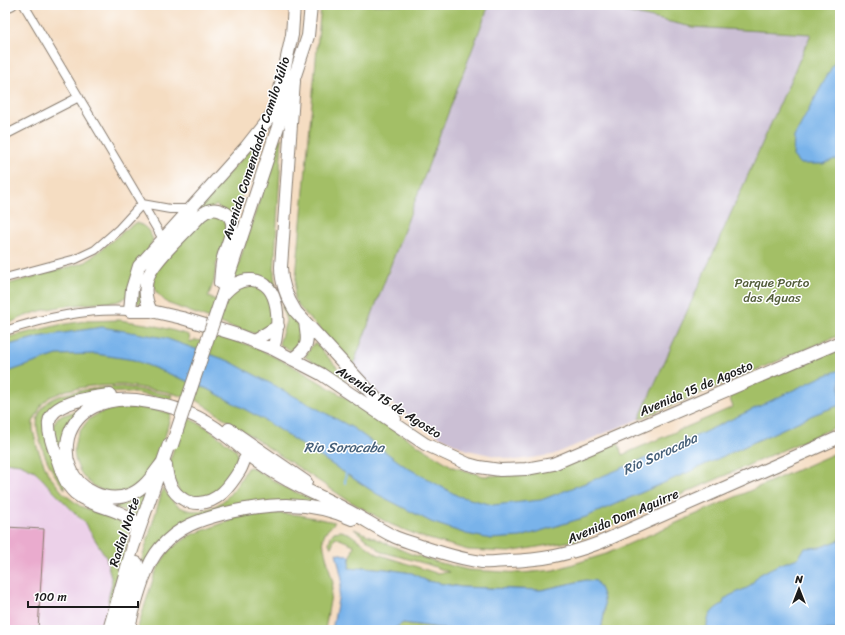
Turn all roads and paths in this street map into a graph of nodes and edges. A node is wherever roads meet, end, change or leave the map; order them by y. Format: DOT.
graph roads {
  1 [pos="13,5"];
  2 [pos="24,5"];
  3 [pos="294,5"];
  4 [pos="312,5"];
  5 [pos="5,9"];
  6 [pos="294,81"];
  7 [pos="79,97"];
  8 [pos="276,109"];
  9 [pos="5,134"];
  10 [pos="142,204"];
  11 [pos="190,209"];
  12 [pos="163,239"];
  13 [pos="5,278"];
  14 [pos="220,283"];
  15 [pos="146,298"];
  16 [pos="218,298"];
  17 [pos="132,311"];
  18 [pos="151,311"];
  19 [pos="305,322"];
  20 [pos="278,326"];
  21 [pos="5,330"];
  22 [pos="254,341"];
  23 [pos="840,342"];
  24 [pos="273,349"];
  25 [pos="292,359"];
  26 [pos="406,432"];
  27 [pos="840,437"];
  28 [pos="240,447"];
  29 [pos="250,456"];
  30 [pos="164,464"];
  31 [pos="240,470"];
  32 [pos="289,470"];
  33 [pos="343,508"];
  34 [pos="393,536"];
  35 [pos="132,550"];
  36 [pos="109,630"];
  37 [pos="121,630"];
  38 [pos="128,630"];
  1 -- 5 [label="street"];
  2 -- 7 [label="street"];
  3 -- 8 [label="main road, Avenida Comendador Camilo Júlio"];
  4 -- 6 [label="main road, Avenida Comendador Camilo Júlio"];
  6 -- 16 [label="main road, Avenida Comendador Camilo Júlio"];
  6 -- 19 [label="main road"];
  7 -- 9 [label="street"];
  7 -- 10 [label="street"];
  8 -- 11 [label="main road, Avenida Comendador Camilo Júlio"];
  8 -- 14 [label="main road, Avenida Comendador Camilo Júlio"];
  10 -- 11 [label="street"];
  10 -- 12 [label="street"];
  10 -- 13 [label="street"];
  11 -- 12 [label="main road, Avenida Comendador Camilo Júlio"];
  12 -- 17 [label="main road, Avenida Comendador Camilo Júlio"];
  14 -- 15 [label="main road"];
  14 -- 16 [label="main road, Avenida Comendador Camilo Júlio"];
  15 -- 17 [label="main road"];
  15 -- 18 [label="main road"];
  16 -- 20 [label="main road"];
  16 -- 30 [label="main road, Radial Norte, bridge"];
  17 -- 18 [label="main road, Avenida 15 de Agosto"];
  17 -- 21 [label="street, Avenida 15 de Agosto"];
  18 -- 22 [label="main road, Avenida 15 de Agosto"];
  19 -- 25 [label="main road"];
  19 -- 26 [label="main road"];
  20 -- 22 [label="main road"];
  20 -- 24 [label="main road"];
  22 -- 24 [label="main road, Avenida 15 de Agosto"];
  23 -- 26 [label="main road, Avenida 15 de Agosto"];
  24 -- 25 [label="main road, Avenida 15 de Agosto"];
  25 -- 26 [label="main road, Avenida 15 de Agosto"];
  27 -- 34 [label="main road, Avenida Dom Aguirre"];
  28 -- 29 [label="main road, Avenida Dom Aguirre"];
  28 -- 30 [label="main road, Avenida Dom Aguirre"];
  28 -- 31 [label="main road"];
  29 -- 31 [label="main road"];
  29 -- 32 [label="main road"];
  29 -- 33 [label="main road, Avenida Dom Aguirre"];
  30 -- 31 [label="main road"];
  30 -- 35 [label="main road, Radial Norte"];
  30 -- 37 [label="main road, Radial Norte"];
  32 -- 33 [label="main road, Avenida Dom Aguirre"];
  32 -- 35 [label="main road, Avenida Dom Aguirre"];
  33 -- 34 [label="main road, Avenida Dom Aguirre"];
  34 -- 38 [label="main road"];
  35 -- 36 [label="main road, Radial Norte"];
}
